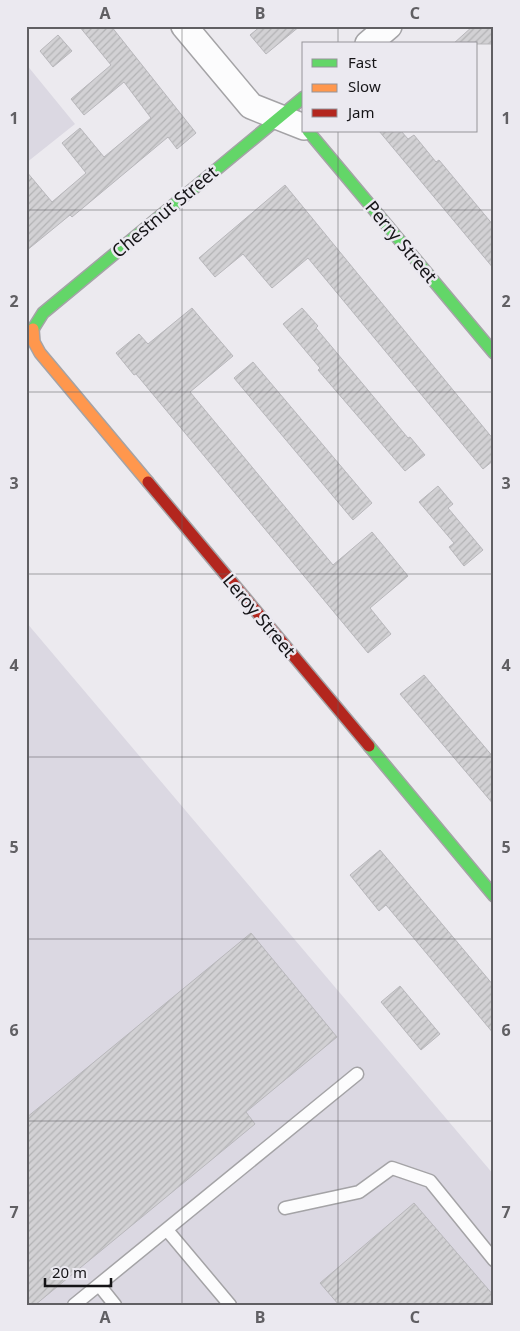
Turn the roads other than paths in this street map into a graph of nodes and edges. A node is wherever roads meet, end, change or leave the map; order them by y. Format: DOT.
graph roads {
  1 [pos="184,26"];
  2 [pos="389,26"];
  3 [pos="370,42"];
  4 [pos="302,99"];
  5 [pos="279,118"];
  6 [pos="302,126"];
  7 [pos="309,132"];
  8 [pos="32,331"];
  9 [pos="494,353"];
  10 [pos="494,896"];
  11 [pos="357,1074"];
  12 [pos="285,1208"];
  13 [pos="167,1230"];
  14 [pos="494,1260"];
  15 [pos="99,1285"];
  16 [pos="74,1305"];
  17 [pos="116,1305"];
  18 [pos="230,1305"];
  1 -- 5 [label="street"];
  2 -- 3 [label="street"];
  4 -- 5 [label="street, Chestnut Street"];
  5 -- 6 [label="street"];
  5 -- 8 [label="street, Chestnut Street"];
  7 -- 9 [label="street, Perry Street"];
  8 -- 10 [label="street, Leroy Street"];
  11 -- 13 [label="lane"];
  12 -- 14 [label="lane"];
  13 -- 15 [label="lane"];
  13 -- 18 [label="lane"];
  15 -- 16 [label="lane"];
  15 -- 17 [label="lane"];
}
